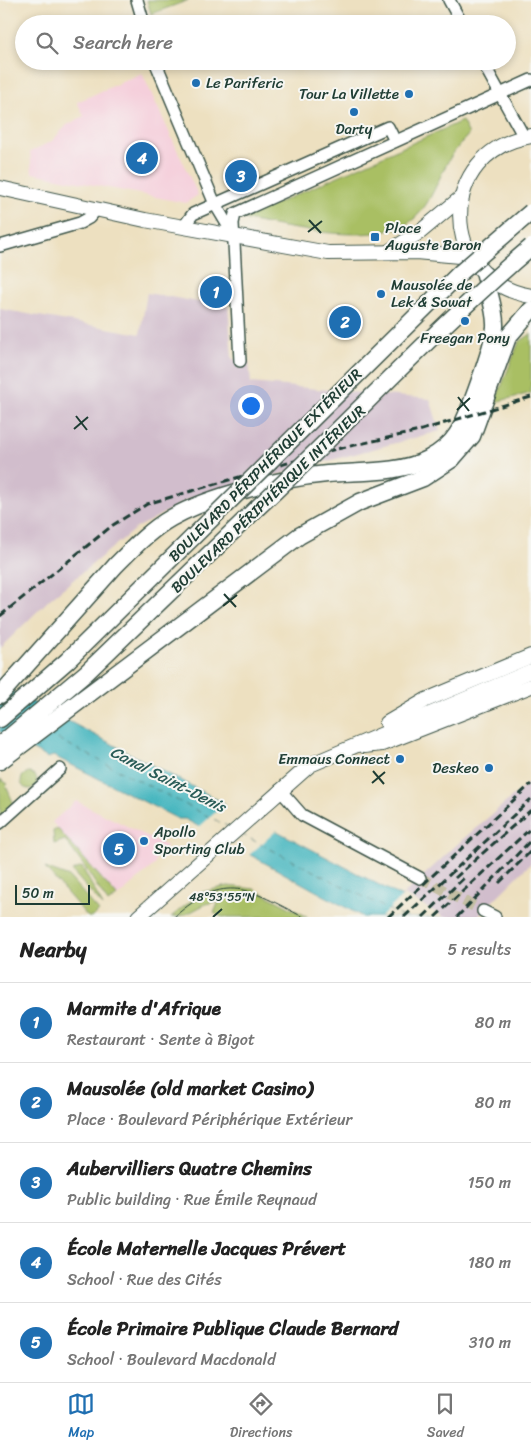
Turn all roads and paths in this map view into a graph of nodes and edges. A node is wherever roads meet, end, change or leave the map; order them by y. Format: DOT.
graph roads {
  1 [pos="137,0"];
  2 [pos="449,0"];
  3 [pos="141,15"];
  4 [pos="457,15"];
  5 [pos="159,70"];
  6 [pos="486,70"];
  7 [pos="531,80"];
  8 [pos="500,94"];
  9 [pos="527,137"];
  10 [pos="395,141"];
  11 [pos="0,188"];
  12 [pos="462,197"];
  13 [pos="215,204"];
  14 [pos="96,210"];
  15 [pos="531,212"];
  16 [pos="184,226"];
  17 [pos="233,234"];
  18 [pos="0,246"];
  19 [pos="531,247"];
  20 [pos="388,252"];
  21 [pos="470,257"];
  22 [pos="485,275"];
  23 [pos="531,296"];
  24 [pos="531,310"];
  25 [pos="240,361"];
  26 [pos="354,472"];
  27 [pos="360,502"];
  28 [pos="531,656"];
  29 [pos="531,671"];
  30 [pos="531,686"];
  31 [pos="0,695"];
  32 [pos="0,719"];
  33 [pos="0,745"];
  34 [pos="346,748"];
  35 [pos="0,761"];
  36 [pos="60,769"];
  37 [pos="280,790"];
  38 [pos="0,823"];
  39 [pos="420,878"];
  40 [pos="484,911"];
  41 [pos="138,917"];
  42 [pos="495,917"];
  1 -- 3 [label="street"];
  2 -- 4 [label="street"];
  5 -- 13 [label="street"];
  6 -- 8 [label="street"];
  7 -- 8 [label="street"];
  8 -- 9 [label="street"];
  8 -- 10 [label="street"];
  9 -- 12 [label="main road"];
  10 -- 13 [label="street"];
  10 -- 17 [label="street"];
  11 -- 14 [label="main road"];
  12 -- 20 [label="main road"];
  12 -- 21 [label="main road"];
  13 -- 16 [label="street"];
  13 -- 17 [label="street"];
  14 -- 16 [label="main road"];
  14 -- 18 [label="street"];
  15 -- 32 [label="highway, BOULEVARD PÉRIPHÉRIQUE EXTÉRIEUR, bridge"];
  16 -- 17 [label="main road"];
  17 -- 20 [label="main road"];
  17 -- 25 [label="street"];
  19 -- 33 [label="highway, BOULEVARD PÉRIPHÉRIQUE INTÉRIEUR, bridge"];
  20 -- 21 [label="main road"];
  21 -- 22 [label="main road"];
  22 -- 23 [label="main road"];
  22 -- 26 [label="highway"];
  24 -- 27 [label="highway"];
  26 -- 27 [label="highway"];
  26 -- 31 [label="highway"];
  27 -- 35 [label="highway"];
  28 -- 34 [label="main road"];
  29 -- 34 [label="main road"];
  30 -- 34 [label="main road"];
  34 -- 37 [label="main road"];
  36 -- 38 [label="street"];
  37 -- 39 [label="street"];
  37 -- 41 [label="main road"];
  40 -- 42 [label="street"];
}
